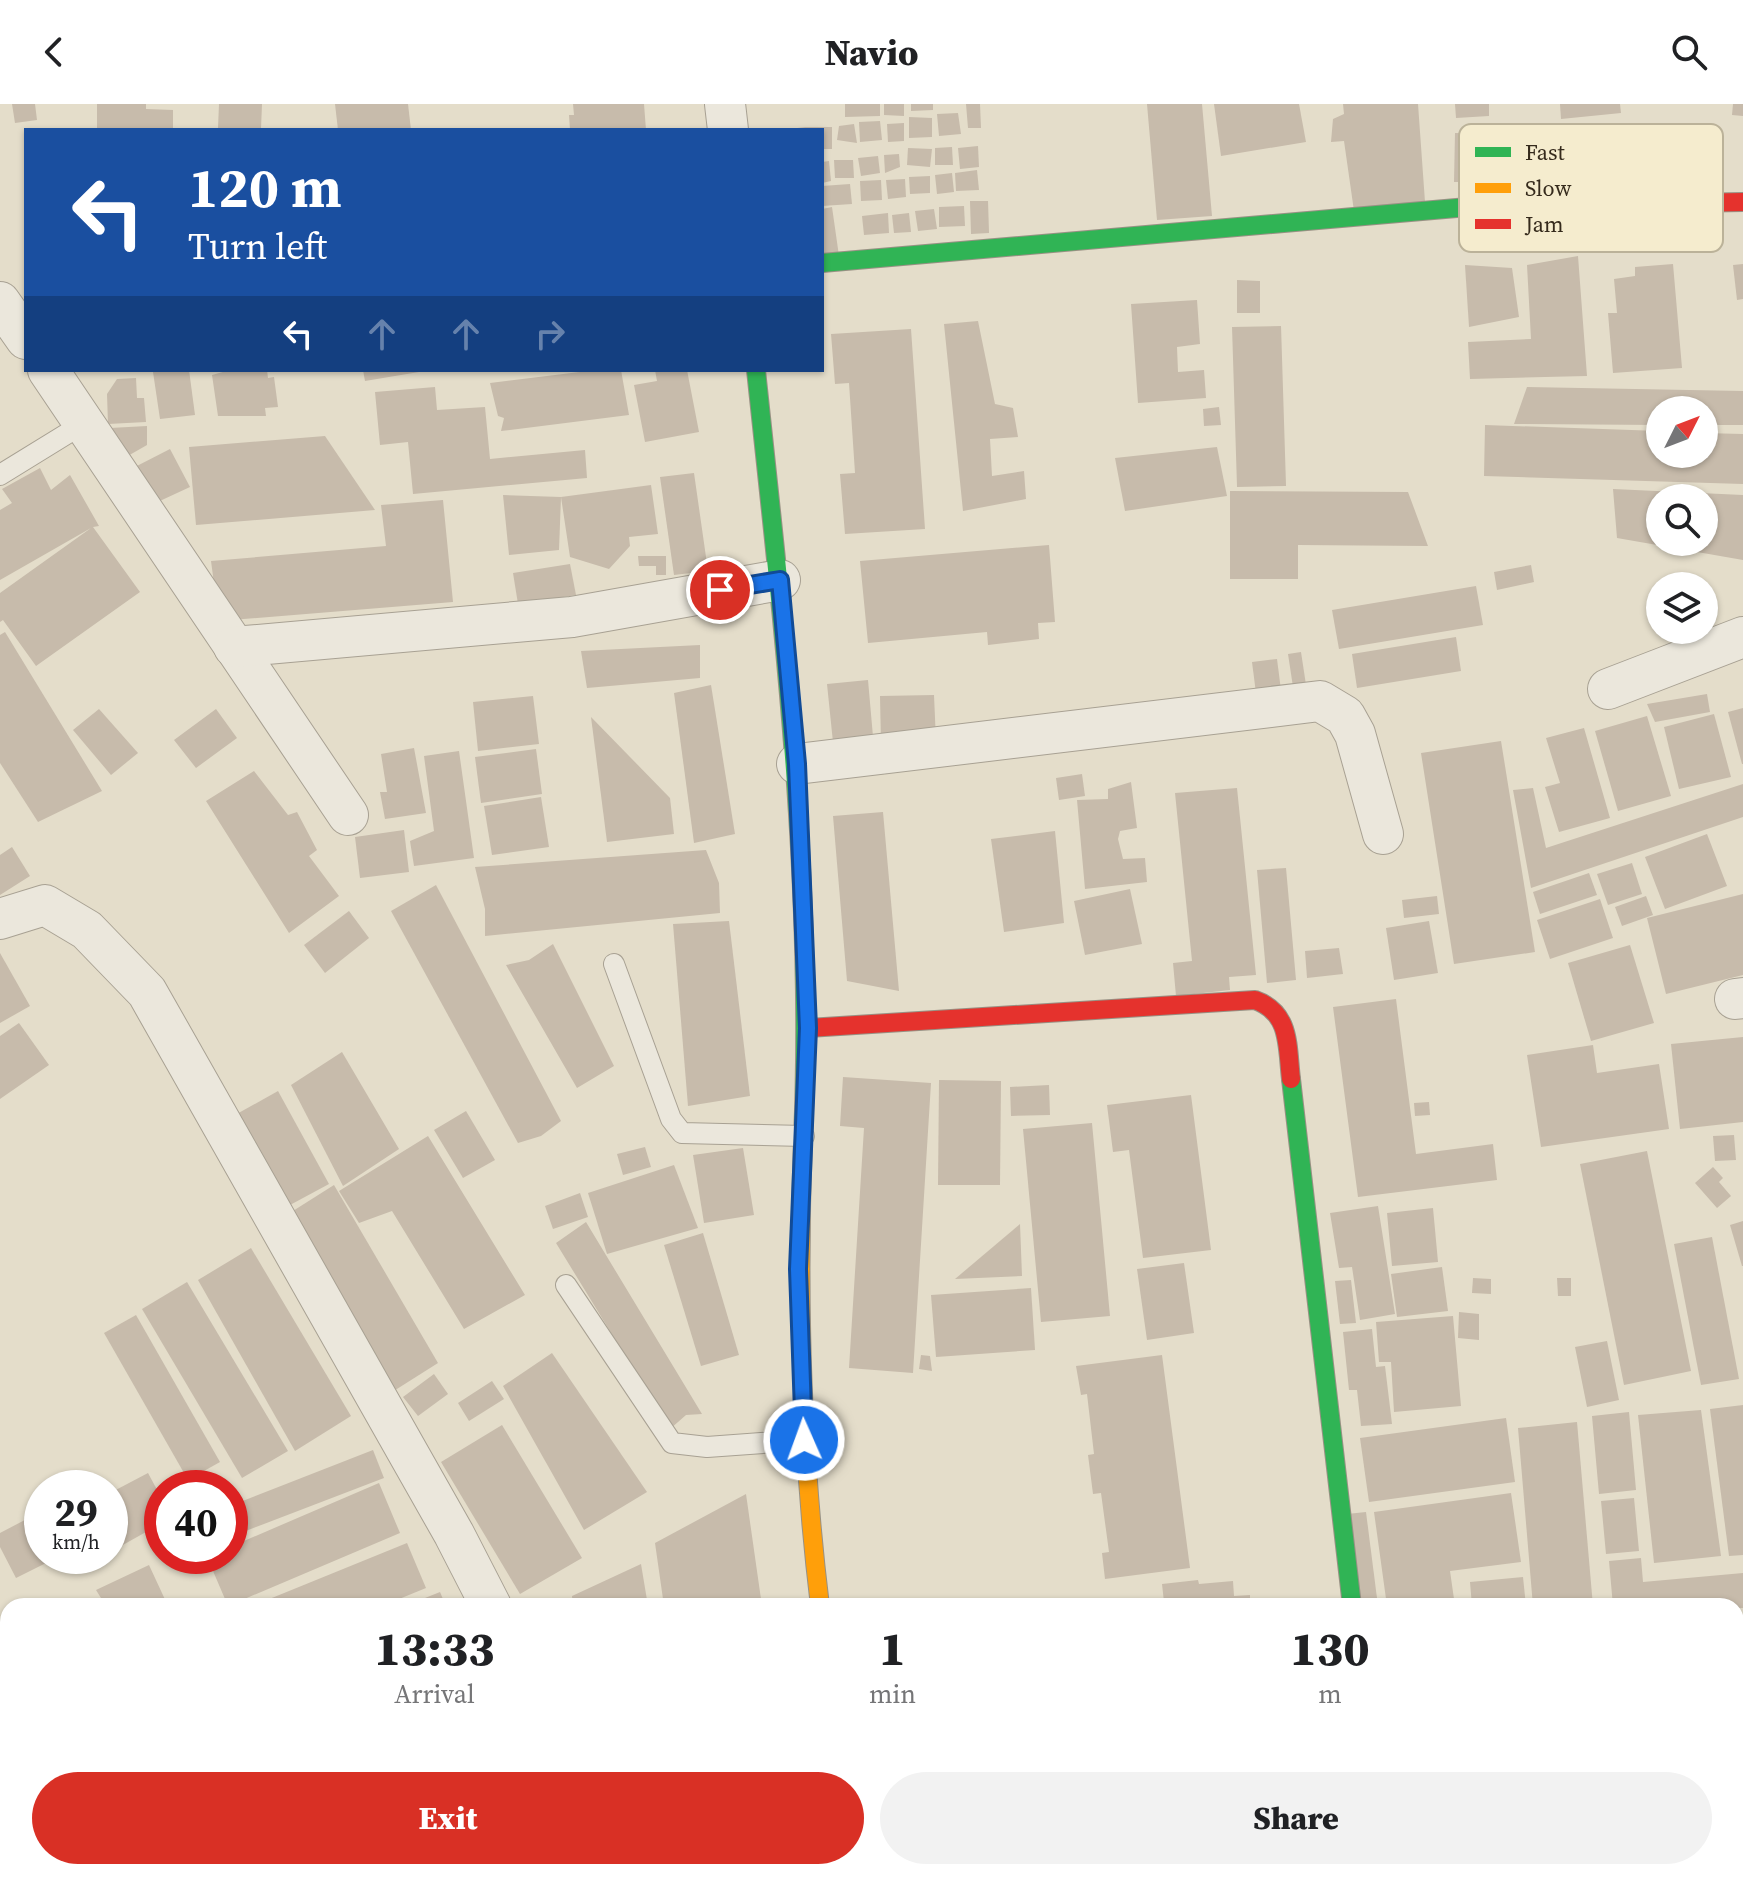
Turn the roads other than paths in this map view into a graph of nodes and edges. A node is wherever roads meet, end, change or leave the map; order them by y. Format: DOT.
graph roads {
  1 [pos="725,104"];
  2 [pos="728,128"];
  3 [pos="1723,202"];
  4 [pos="1743,202"];
  5 [pos="1459,207"];
  6 [pos="824,263"];
  7 [pos="0,302"];
  8 [pos="24,336"];
  9 [pos="49,372"];
  10 [pos="756,372"];
  11 [pos="86,422"];
  12 [pos="0,475"];
  13 [pos="780,580"];
  14 [pos="1743,637"];
  15 [pos="234,647"];
  16 [pos="1608,689"];
  17 [pos="797,764"];
  18 [pos="348,815"];
  19 [pos="1383,834"];
  20 [pos="0,919"];
  21 [pos="614,964"];
  22 [pos="808,1028"];
  23 [pos="804,1136"];
  24 [pos="566,1285"];
  25 [pos="804,1440"];
  26 [pos="487,1598"];
  27 [pos="819,1598"];
  28 [pos="1351,1598"];
  1 -- 2 [label="street"];
  3 -- 4 [label="street"];
  5 -- 6 [label="street"];
  7 -- 8 [label="street"];
  9 -- 11 [label="street"];
  10 -- 13 [label="street"];
  11 -- 12 [label="lane"];
  11 -- 15 [label="street"];
  13 -- 15 [label="street"];
  13 -- 17 [label="street"];
  14 -- 16 [label="street"];
  15 -- 18 [label="street"];
  17 -- 19 [label="street"];
  17 -- 22 [label="street"];
  20 -- 26 [label="street"];
  21 -- 23 [label="lane"];
  22 -- 23 [label="street"];
  22 -- 28 [label="street"];
  23 -- 25 [label="street"];
  24 -- 25 [label="lane"];
  25 -- 27 [label="street"];
}
